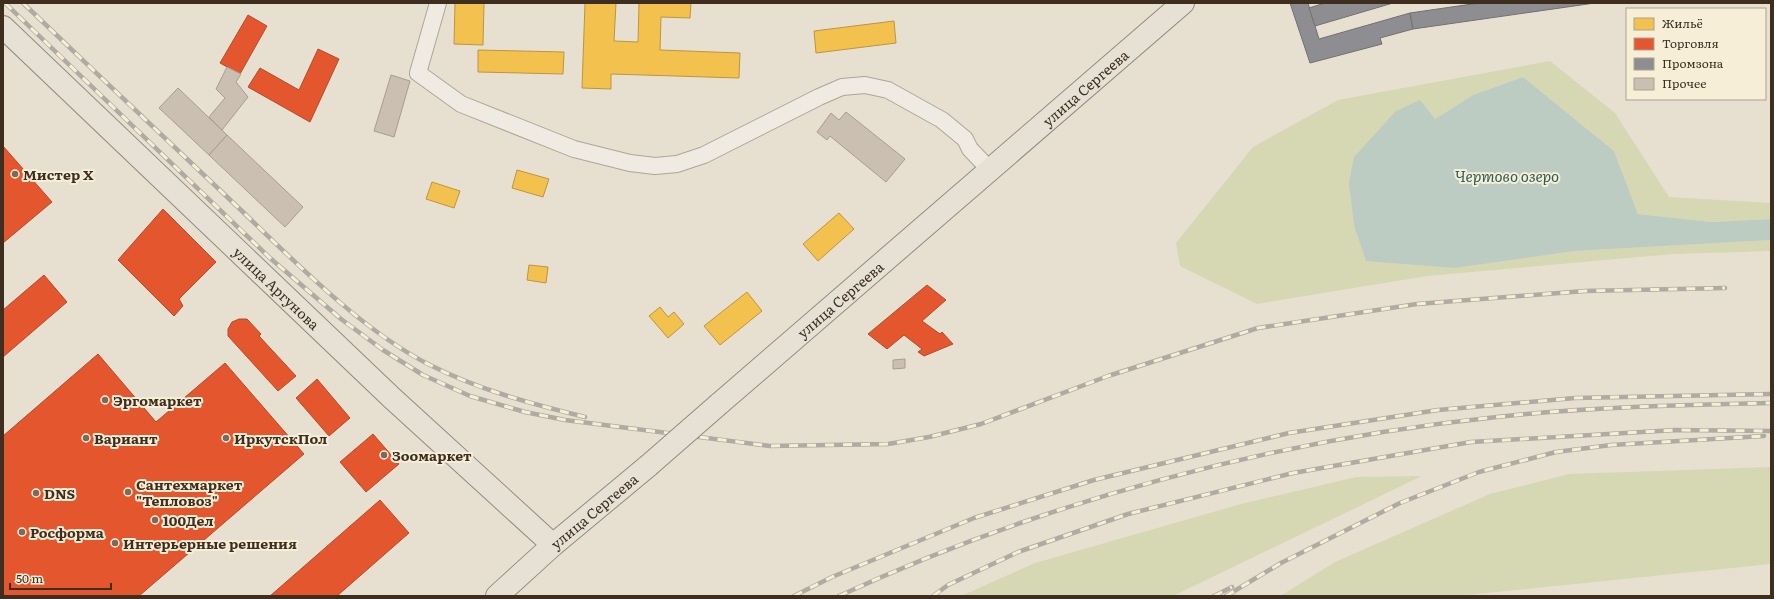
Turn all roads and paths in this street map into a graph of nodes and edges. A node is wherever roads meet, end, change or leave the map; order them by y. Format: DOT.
graph roads {
  1 [pos="438,3"];
  2 [pos="1183,3"];
  3 [pos="3,27"];
  4 [pos="989,169"];
  5 [pos="553,545"];
  6 [pos="497,596"];
  1 -- 4 [label="street"];
  2 -- 4 [label="main road, улица Сергеева"];
  3 -- 5 [label="main road, улица Аргунова"];
  4 -- 5 [label="main road, улица Сергеева, bridge"];
  5 -- 6 [label="main road, улица Сергеева"];
}
